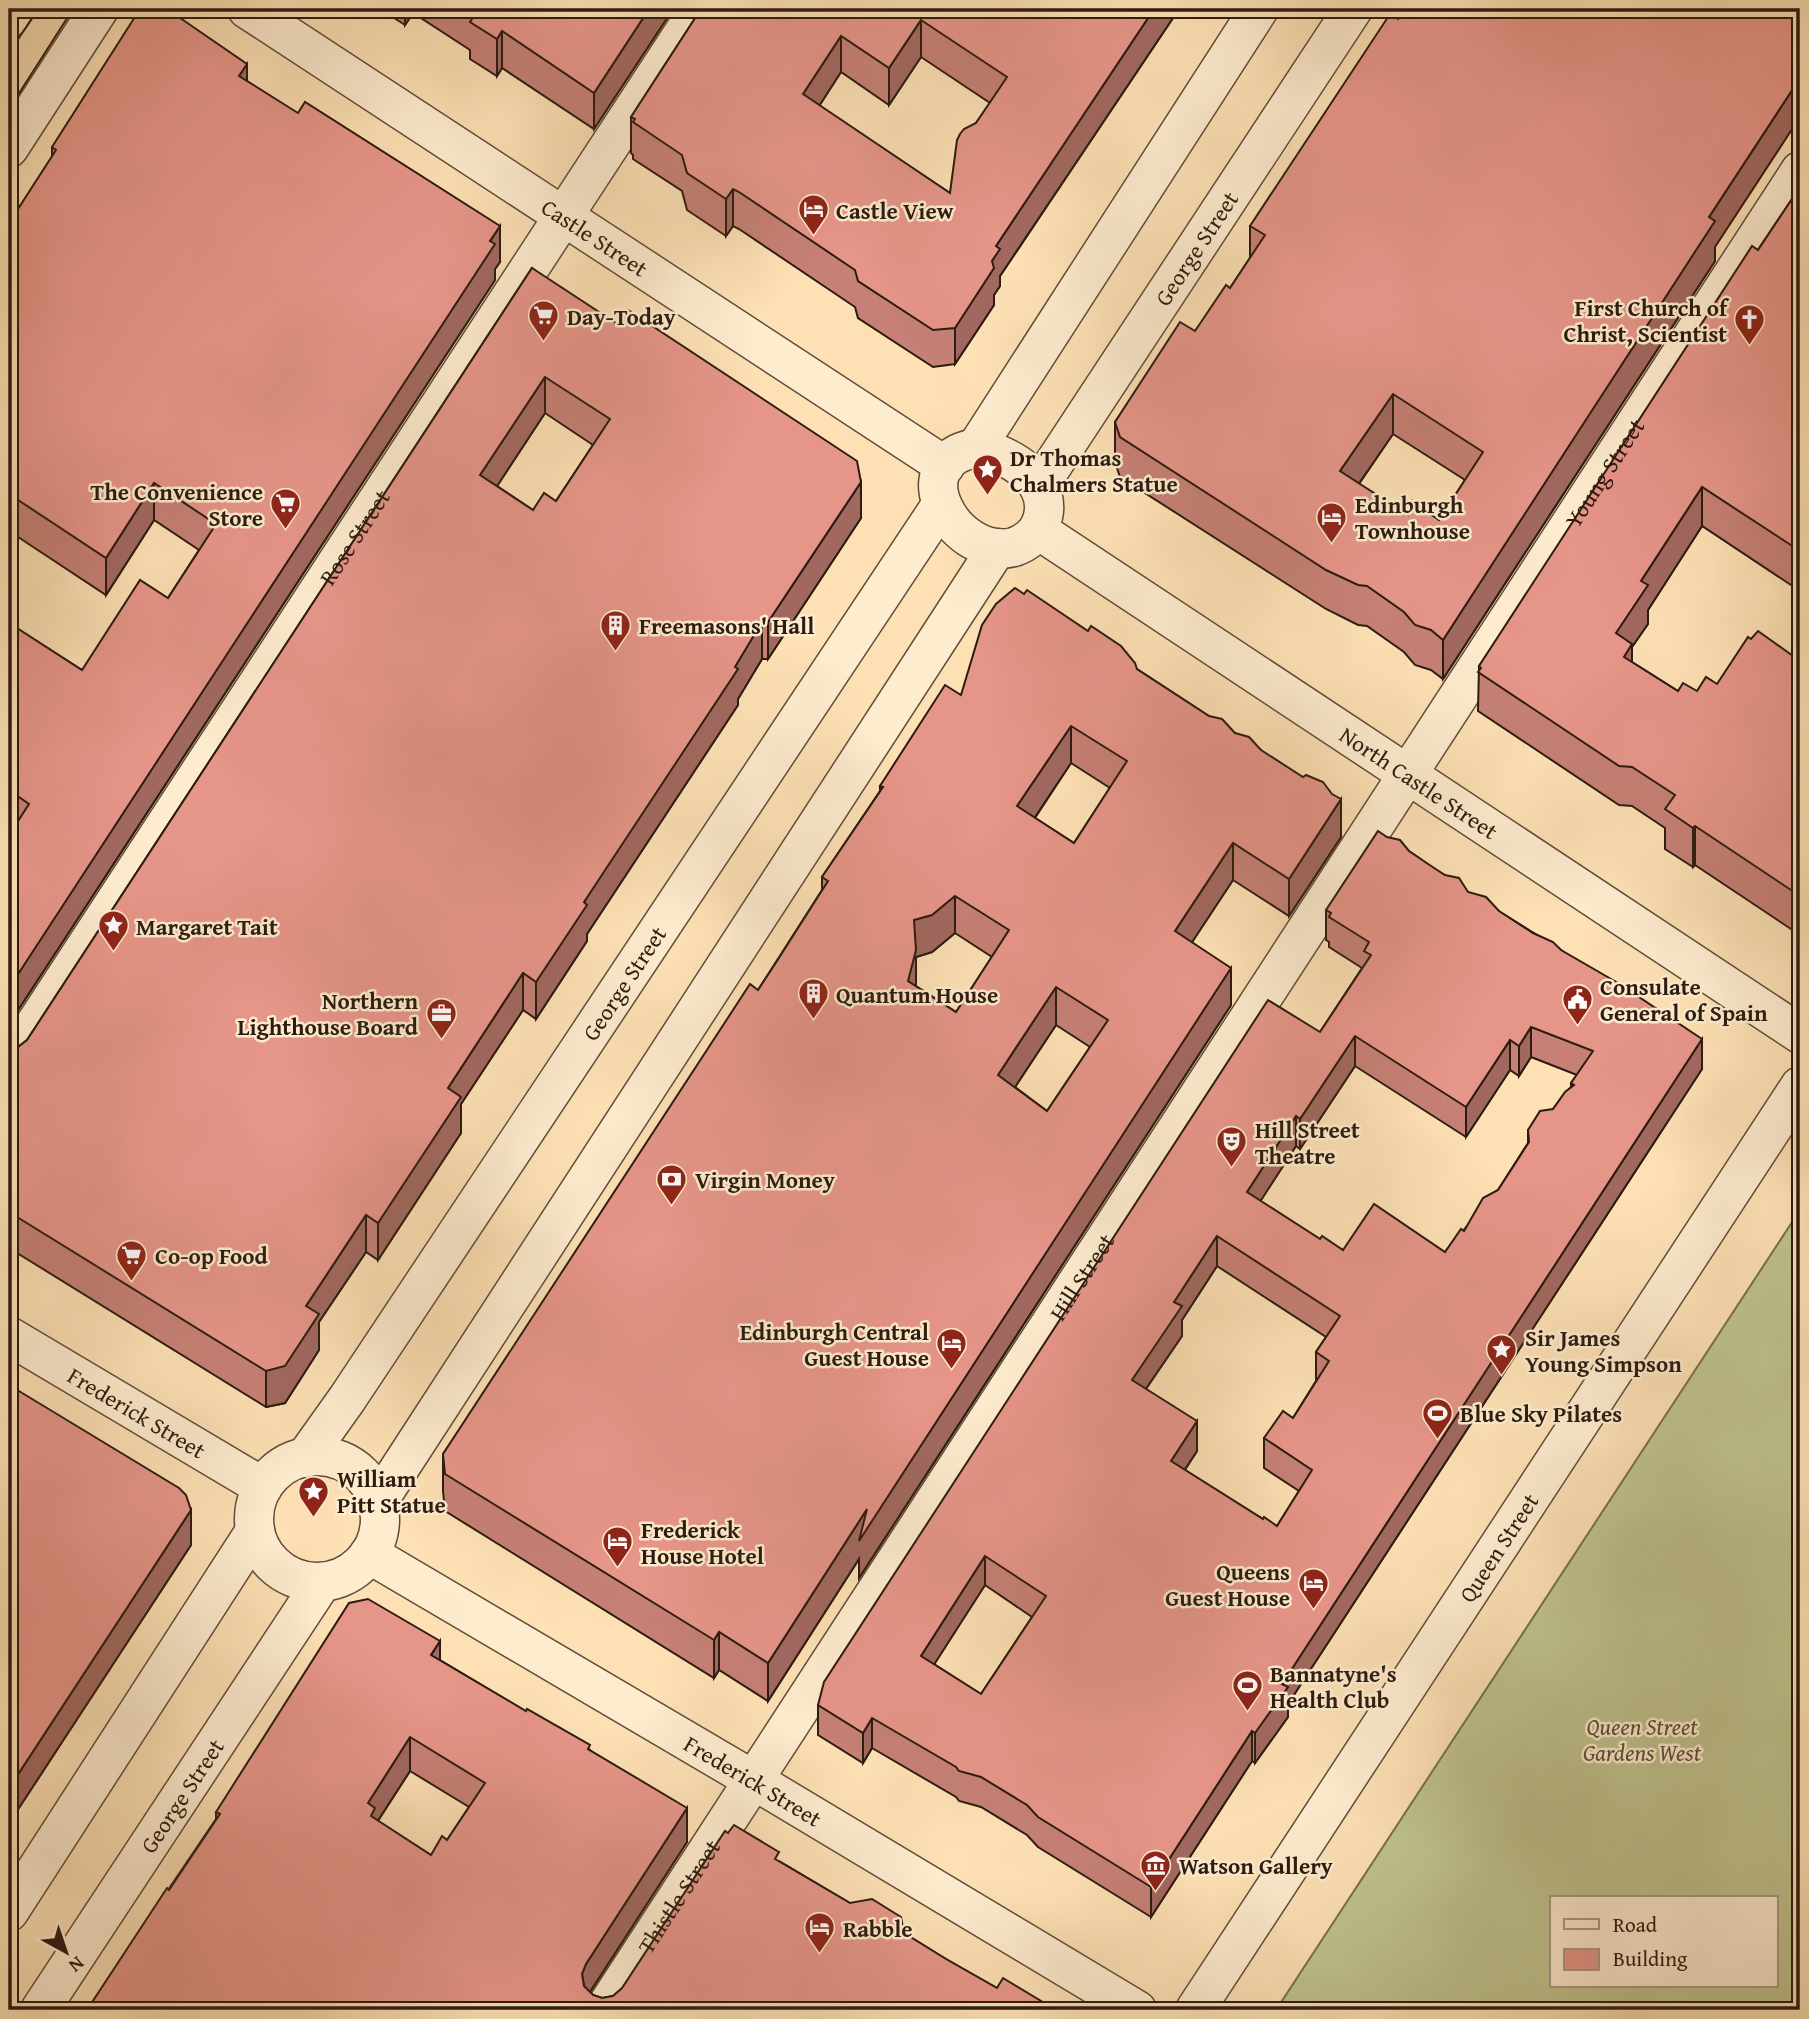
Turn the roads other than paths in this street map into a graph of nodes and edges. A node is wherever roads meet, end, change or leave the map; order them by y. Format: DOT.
graph roads {
  1 [pos="15,9"];
  2 [pos="99,9"];
  3 [pos="247,9"];
  4 [pos="699,9"];
  5 [pos="1259,9"];
  6 [pos="1353,9"];
  7 [pos="9,18"];
  8 [pos="9,148"];
  9 [pos="1800,171"];
  10 [pos="552,210"];
  11 [pos="960,457"];
  12 [pos="1039,486"];
  13 [pos="941,505"];
  14 [pos="1038,530"];
  15 [pos="997,548"];
  16 [pos="1408,775"];
  17 [pos="1800,1034"];
  18 [pos="9,1064"];
  19 [pos="1800,1086"];
  20 [pos="9,1336"];
  21 [pos="306,1458"];
  22 [pos="263,1487"];
  23 [pos="377,1503"];
  24 [pos="255,1531"];
  25 [pos="369,1554"];
  26 [pos="322,1582"];
  27 [pos="755,1780"];
  28 [pos="9,1912"];
  29 [pos="40,2010"];
  30 [pos="604,2010"];
  31 [pos="1136,2010"];
  32 [pos="1195,2010"];
  1 -- 7 [label="street"];
  2 -- 8 [label="street"];
  3 -- 10 [label="street, Castle Street"];
  4 -- 10 [label="street, Rose Street"];
  5 -- 11 [label="street"];
  6 -- 12 [label="street, George Street"];
  9 -- 16 [label="street, Young Street"];
  10 -- 11 [label="street, Castle Street"];
  10 -- 18 [label="street, Rose Street"];
  11 -- 12 [label="street"];
  11 -- 13 [label="street"];
  12 -- 14 [label="street"];
  13 -- 15 [label="street"];
  13 -- 21 [label="street, George Street"];
  14 -- 15 [label="street"];
  14 -- 16 [label="street, North Castle Street"];
  15 -- 23 [label="street"];
  16 -- 17 [label="street, North Castle Street"];
  16 -- 27 [label="street, Hill Street"];
  19 -- 32 [label="street, Queen Street"];
  20 -- 22 [label="street, Frederick Street"];
  21 -- 22 [label="street, George Street"];
  21 -- 23 [label="street"];
  22 -- 24 [label="street"];
  23 -- 25 [label="street"];
  24 -- 26 [label="street"];
  24 -- 28 [label="street"];
  25 -- 26 [label="street"];
  25 -- 27 [label="street, Frederick Street"];
  26 -- 29 [label="street, George Street"];
  27 -- 30 [label="street, Thistle Street"];
  27 -- 31 [label="street, Frederick Street"];
}
